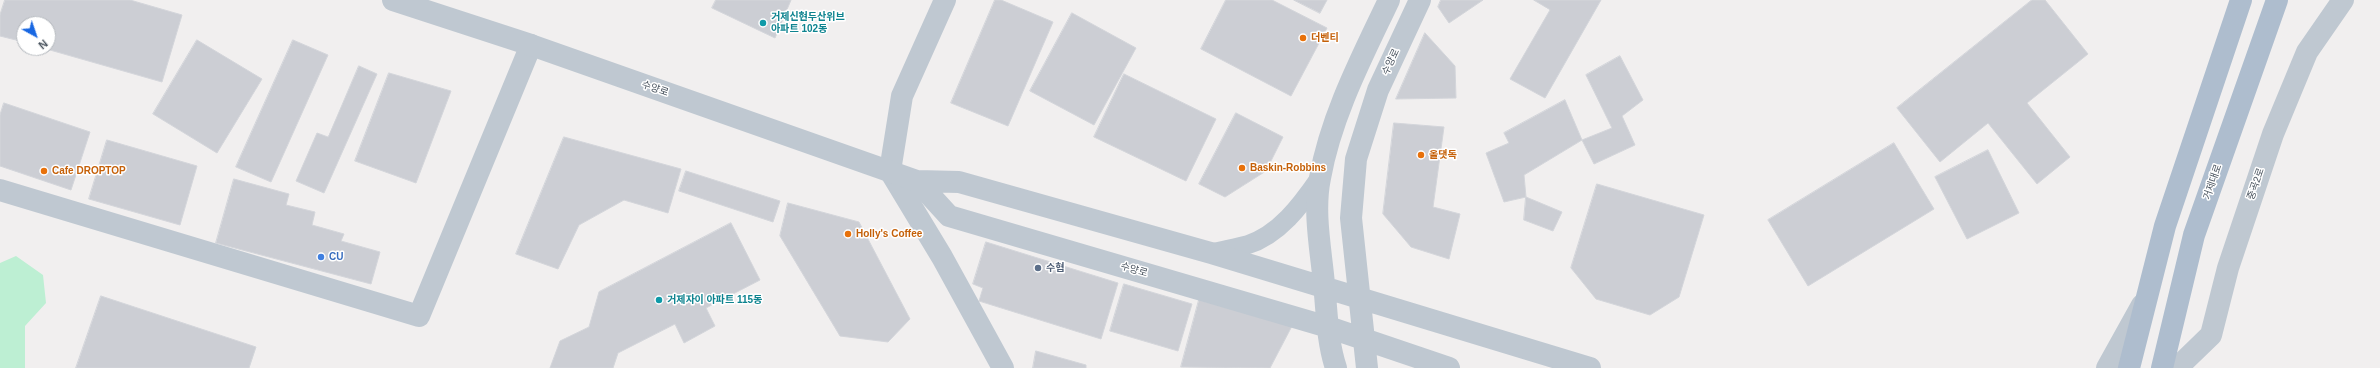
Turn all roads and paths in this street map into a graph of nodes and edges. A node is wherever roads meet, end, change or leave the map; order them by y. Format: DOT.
graph roads {
  1 [pos="393,0"];
  2 [pos="945,0"];
  3 [pos="1389,0"];
  4 [pos="1420,0"];
  5 [pos="2241,0"];
  6 [pos="2277,0"];
  7 [pos="2343,0"];
  8 [pos="531,45"];
  9 [pos="890,171"];
  10 [pos="1320,179"];
  11 [pos="917,181"];
  12 [pos="0,190"];
  13 [pos="1211,253"];
  14 [pos="1324,289"];
  15 [pos="2148,294"];
  16 [pos="1360,299"];
  17 [pos="1328,327"];
  18 [pos="1365,340"];
  19 [pos="1003,368"];
  20 [pos="1336,368"];
  21 [pos="1367,368"];
  22 [pos="1449,368"];
  23 [pos="1590,368"];
  24 [pos="2107,368"];
  25 [pos="2129,368"];
  26 [pos="2162,368"];
  27 [pos="2177,368"];
  1 -- 8 [label="street, 수양로"];
  2 -- 9 [label="street"];
  3 -- 10 [label="street"];
  4 -- 16 [label="street, 수양로"];
  5 -- 15 [label="main road"];
  6 -- 26 [label="main road, 거제대로"];
  7 -- 27 [label="street, 중곡2로"];
  8 -- 9 [label="street, 수양로"];
  8 -- 12 [label="street"];
  9 -- 11 [label="street, 수양로"];
  9 -- 19 [label="street"];
  10 -- 13 [label="lane"];
  10 -- 14 [label="street"];
  11 -- 13 [label="street, 수양로"];
  11 -- 17 [label="street, 수양로"];
  13 -- 14 [label="street, 수양로"];
  14 -- 16 [label="street, 수양로"];
  14 -- 17 [label="street"];
  15 -- 24 [label="street"];
  15 -- 25 [label="main road"];
  16 -- 18 [label="street, 수양로"];
  16 -- 23 [label="street, 수양로"];
  17 -- 18 [label="street, 수양로"];
  17 -- 20 [label="street"];
  18 -- 21 [label="street, 수양로"];
  18 -- 22 [label="street, 수양로"];
}
